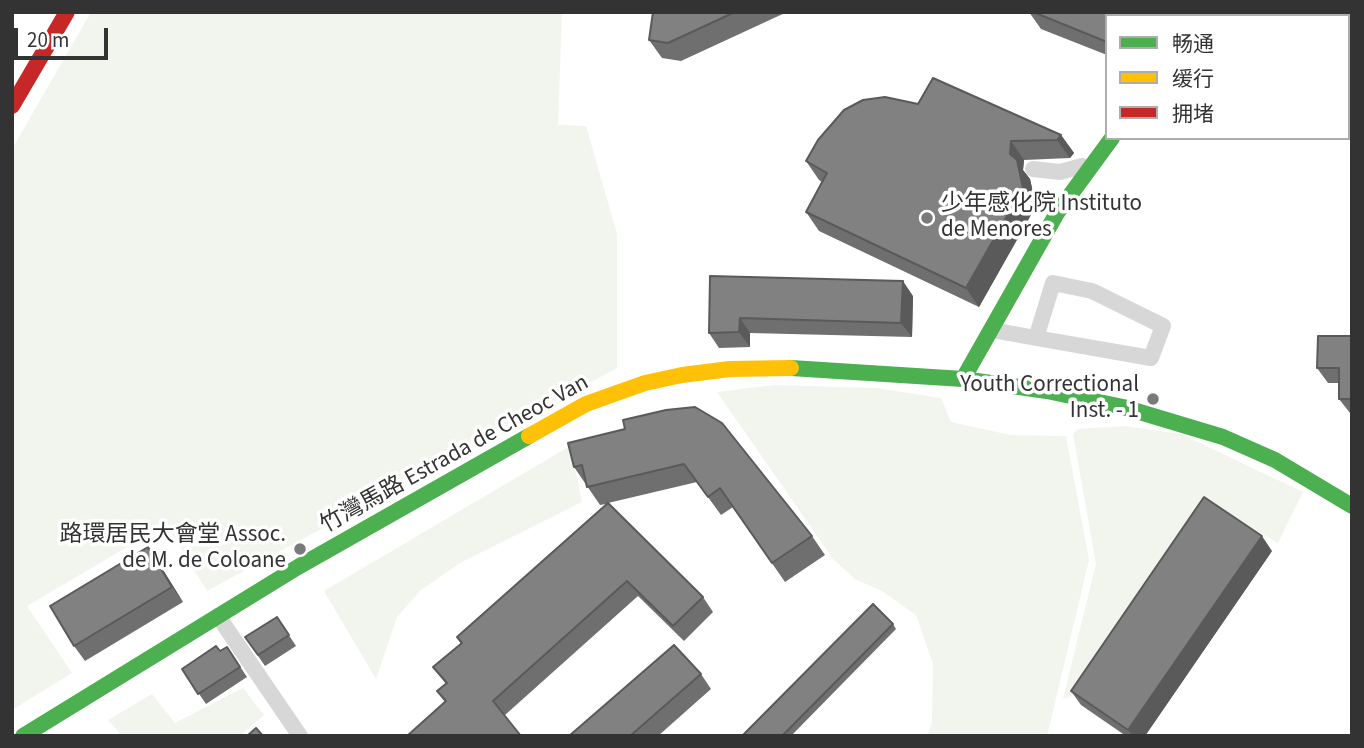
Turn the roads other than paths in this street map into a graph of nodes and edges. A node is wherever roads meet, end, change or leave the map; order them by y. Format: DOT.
graph roads {
  1 [pos="67,12"];
  2 [pos="12,106"];
  3 [pos="1111,140"];
  4 [pos="1098,158"];
  5 [pos="1057,214"];
  6 [pos="990,330"];
  7 [pos="1036,338"];
  8 [pos="963,379"];
  9 [pos="1352,506"];
  10 [pos="218,616"];
  11 [pos="23,736"];
  12 [pos="300,736"];
  1 -- 2 [label="main road"];
  3 -- 4 [label="main road"];
  4 -- 5 [label="main road"];
  4 -- 5 [label="lane"];
  5 -- 6 [label="main road"];
  6 -- 7 [label="lane"];
  6 -- 8 [label="main road"];
  7 -- 7 [label="lane"];
  8 -- 9 [label="main road, 竹灣馬路 Estrada de Cheoc Van"];
  8 -- 10 [label="main road, 竹灣馬路 Estrada de Cheoc Van"];
  10 -- 11 [label="main road, 竹灣馬路 Estrada de Cheoc Van"];
  10 -- 12 [label="lane"];
}
